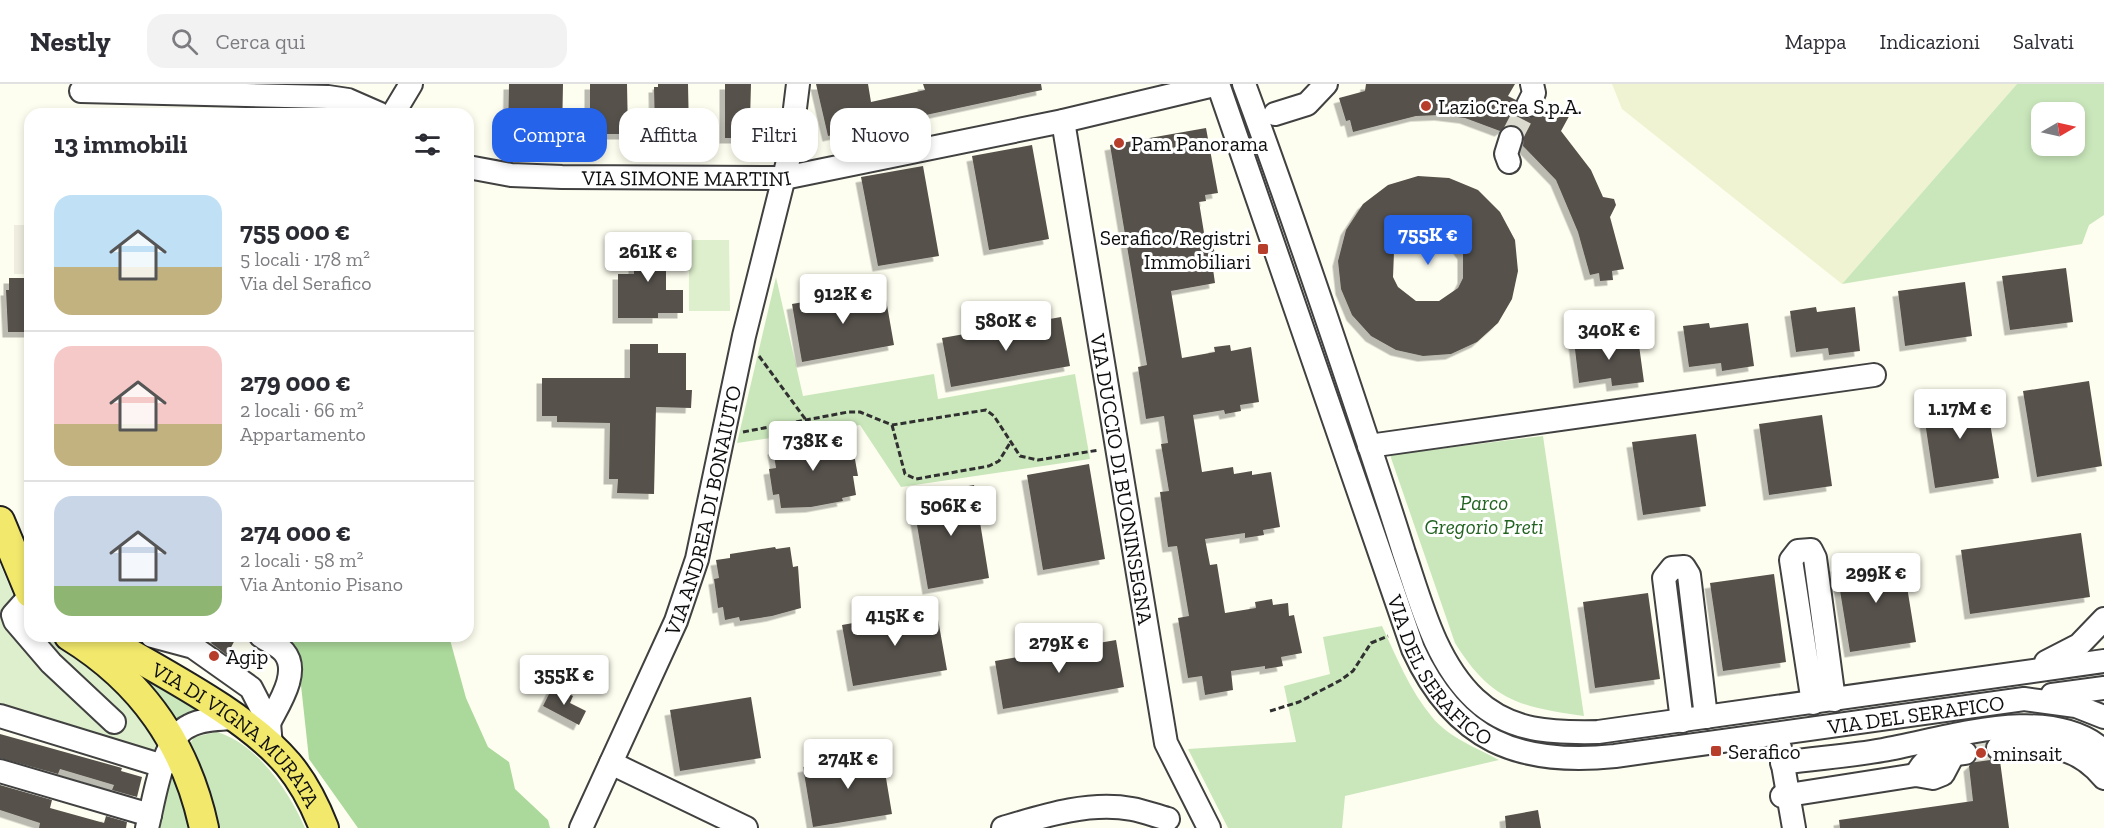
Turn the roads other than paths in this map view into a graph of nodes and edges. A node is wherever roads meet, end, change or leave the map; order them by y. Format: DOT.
graph roads {
  1 [pos="411,84"];
  2 [pos="798,84"];
  3 [pos="1218,84"];
  4 [pos="1244,84"];
  5 [pos="1316,84"];
  6 [pos="1326,84"];
  7 [pos="81,92"];
  8 [pos="228,104"];
  9 [pos="366,108"];
  10 [pos="397,108"];
  11 [pos="1063,121"];
  12 [pos="1511,138"];
  13 [pos="1509,162"];
  14 [pos="474,168"];
  15 [pos="784,178"];
  16 [pos="1874,375"];
  17 [pos="1369,446"];
  18 [pos="0,521"];
  19 [pos="24,576"];
  20 [pos="24,593"];
  21 [pos="2104,619"];
  22 [pos="24,632"];
  23 [pos="33,642"];
  24 [pos="77,642"];
  25 [pos="119,642"];
  26 [pos="174,642"];
  27 [pos="269,642"];
  28 [pos="2104,661"];
  29 [pos="2022,672"];
  30 [pos="2104,688"];
  31 [pos="2024,699"];
  32 [pos="1824,701"];
  33 [pos="1774,708"];
  34 [pos="0,716"];
  35 [pos="1706,717"];
  36 [pos="2104,717"];
  37 [pos="235,718"];
  38 [pos="1682,721"];
  39 [pos="114,722"];
  40 [pos="1778,733"];
  41 [pos="270,734"];
  42 [pos="173,740"];
  43 [pos="1998,747"];
  44 [pos="2104,751"];
  45 [pos="1960,754"];
  46 [pos="1782,763"];
  47 [pos="611,764"];
  48 [pos="163,766"];
  49 [pos="0,771"];
  50 [pos="2104,778"];
  51 [pos="1786,795"];
  52 [pos="1168,819"];
  53 [pos="149,822"];
  54 [pos="204,828"];
  55 [pos="324,828"];
  56 [pos="581,828"];
  57 [pos="746,828"];
  58 [pos="1003,828"];
  59 [pos="1209,828"];
  60 [pos="1782,828"];
  61 [pos="1794,828"];
  1 -- 10 [label="street"];
  2 -- 15 [label="street, VIA ANDREA DI BONAIUTO"];
  3 -- 11 [label="street, VIA SIMONE MARTINI"];
  3 -- 40 [label="street, VIA DEL SERAFICO"];
  4 -- 17 [label="street, VIA DEL SERAFICO"];
  5 -- 6 [label="street"];
  7 -- 8 [label="street"];
  8 -- 9 [label="street"];
  11 -- 15 [label="street, VIA SIMONE MARTINI"];
  11 -- 59 [label="street, VIA DUCCIO DI BUONINSEGNA"];
  12 -- 13 [label="street"];
  14 -- 15 [label="street, VIA SIMONE MARTINI"];
  15 -- 47 [label="street, VIA ANDREA DI BONAIUTO"];
  16 -- 17 [label="street"];
  17 -- 38 [label="street, VIA DEL SERAFICO"];
  18 -- 19 [label="main road"];
  20 -- 22 [label="street"];
  21 -- 29 [label="street, VIA DEL SERAFICO"];
  23 -- 39 [label="street"];
  24 -- 42 [label="main road, VIA DI VIGNA MURATA"];
  25 -- 37 [label="main road, VIA DI VIGNA MURATA"];
  26 -- 41 [label="street"];
  27 -- 41 [label="street"];
  28 -- 29 [label="street, VIA DEL SERAFICO"];
  29 -- 32 [label="street, VIA DEL SERAFICO"];
  30 -- 31 [label="street, VIA DEL SERAFICO"];
  31 -- 36 [label="street, VIA DEL SERAFICO"];
  31 -- 40 [label="street, VIA DEL SERAFICO"];
  32 -- 32 [label="street"];
  32 -- 33 [label="street, VIA DEL SERAFICO"];
  33 -- 35 [label="street, VIA DEL SERAFICO"];
  33 -- 40 [label="street"];
  34 -- 48 [label="street"];
  35 -- 38 [label="street, VIA DEL SERAFICO"];
  35 -- 38 [label="street"];
  37 -- 41 [label="main road, VIA DI VIGNA MURATA"];
  37 -- 42 [label="street"];
  40 -- 46 [label="street"];
  41 -- 55 [label="main road, VIA DI VIGNA MURATA"];
  42 -- 48 [label="street"];
  42 -- 54 [label="main road, VIA DI VIGNA MURATA"];
  43 -- 50 [label="street"];
  44 -- 46 [label="street"];
  45 -- 51 [label="street"];
  46 -- 51 [label="street"];
  47 -- 56 [label="street, VIA ANDREA DI BONAIUTO"];
  47 -- 57 [label="street"];
  48 -- 53 [label="street"];
  49 -- 53 [label="street"];
  51 -- 60 [label="street"];
  51 -- 61 [label="street"];
  52 -- 58 [label="street"];
}
